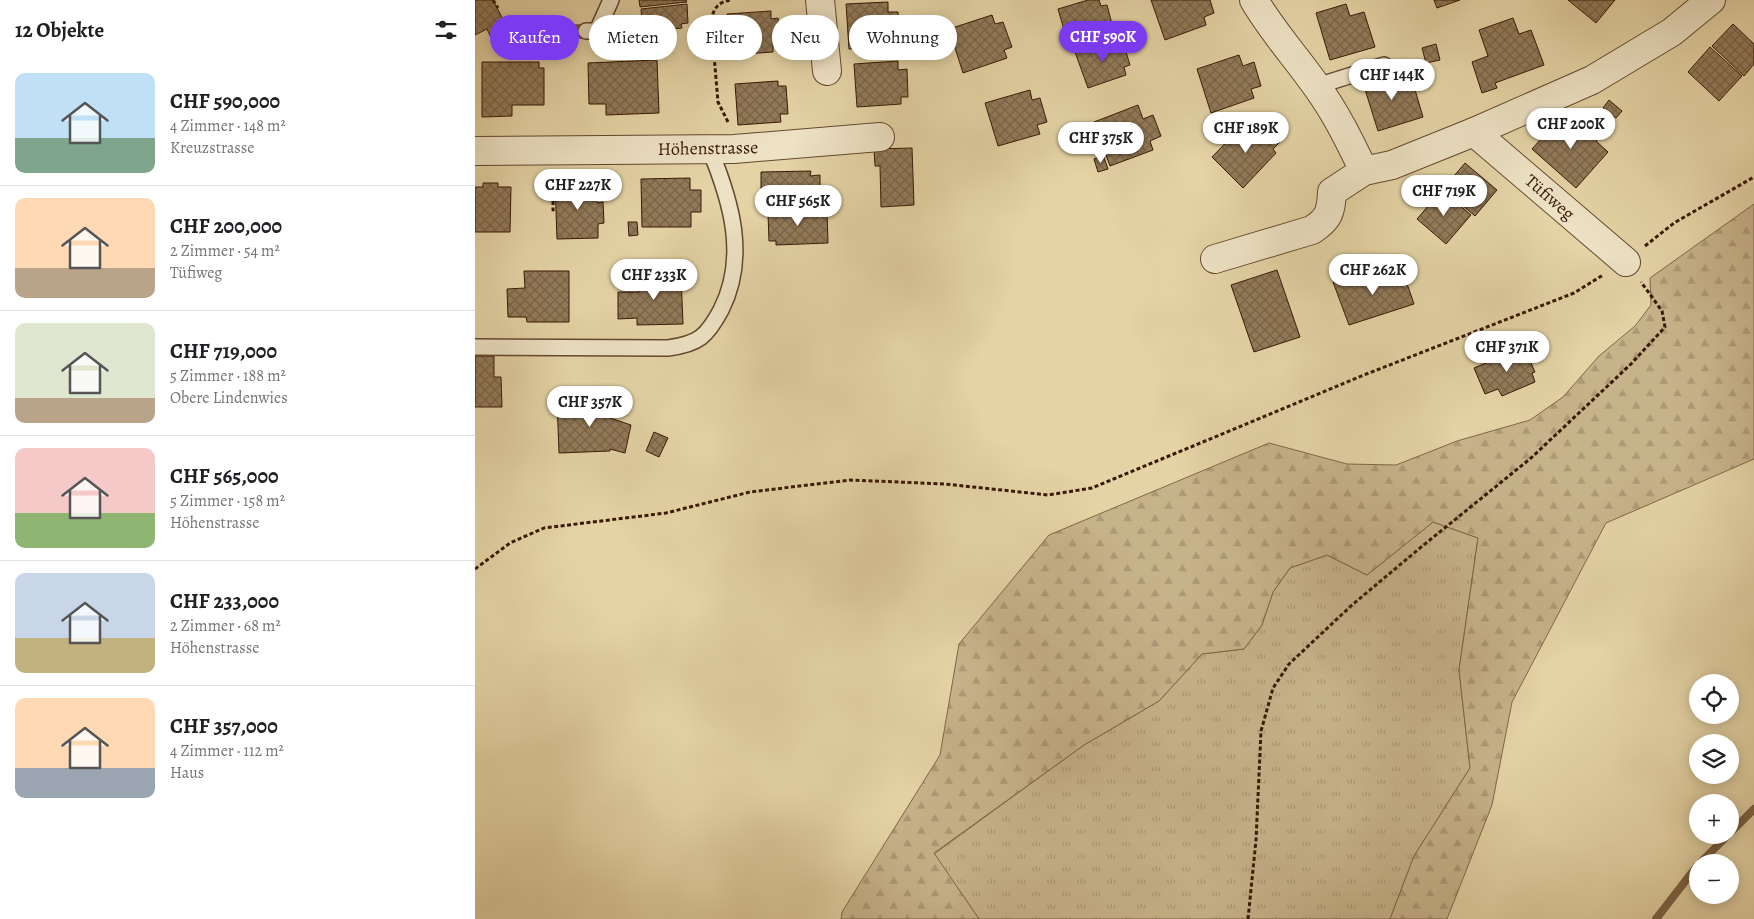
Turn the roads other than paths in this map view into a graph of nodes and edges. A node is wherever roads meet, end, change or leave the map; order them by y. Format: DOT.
graph roads {
  1 [pos="611,0"];
  2 [pos="820,0"];
  3 [pos="1254,0"];
  4 [pos="1711,0"];
  5 [pos="586,32"];
  6 [pos="1384,65"];
  7 [pos="827,71"];
  8 [pos="1317,86"];
  9 [pos="1474,132"];
  10 [pos="880,138"];
  11 [pos="710,150"];
  12 [pos="475,151"];
  13 [pos="1364,171"];
  14 [pos="1215,259"];
  15 [pos="1626,262"];
  16 [pos="475,347"];
  1 -- 5 [label="lane"];
  2 -- 7 [label="street"];
  3 -- 8 [label="street"];
  4 -- 9 [label="street"];
  6 -- 8 [label="lane"];
  8 -- 13 [label="street"];
  9 -- 13 [label="street"];
  9 -- 15 [label="street, Tüfiweg"];
  10 -- 11 [label="street, Höhenstrasse"];
  11 -- 12 [label="street, Höhenstrasse"];
  11 -- 16 [label="lane"];
  13 -- 14 [label="street"];
}
